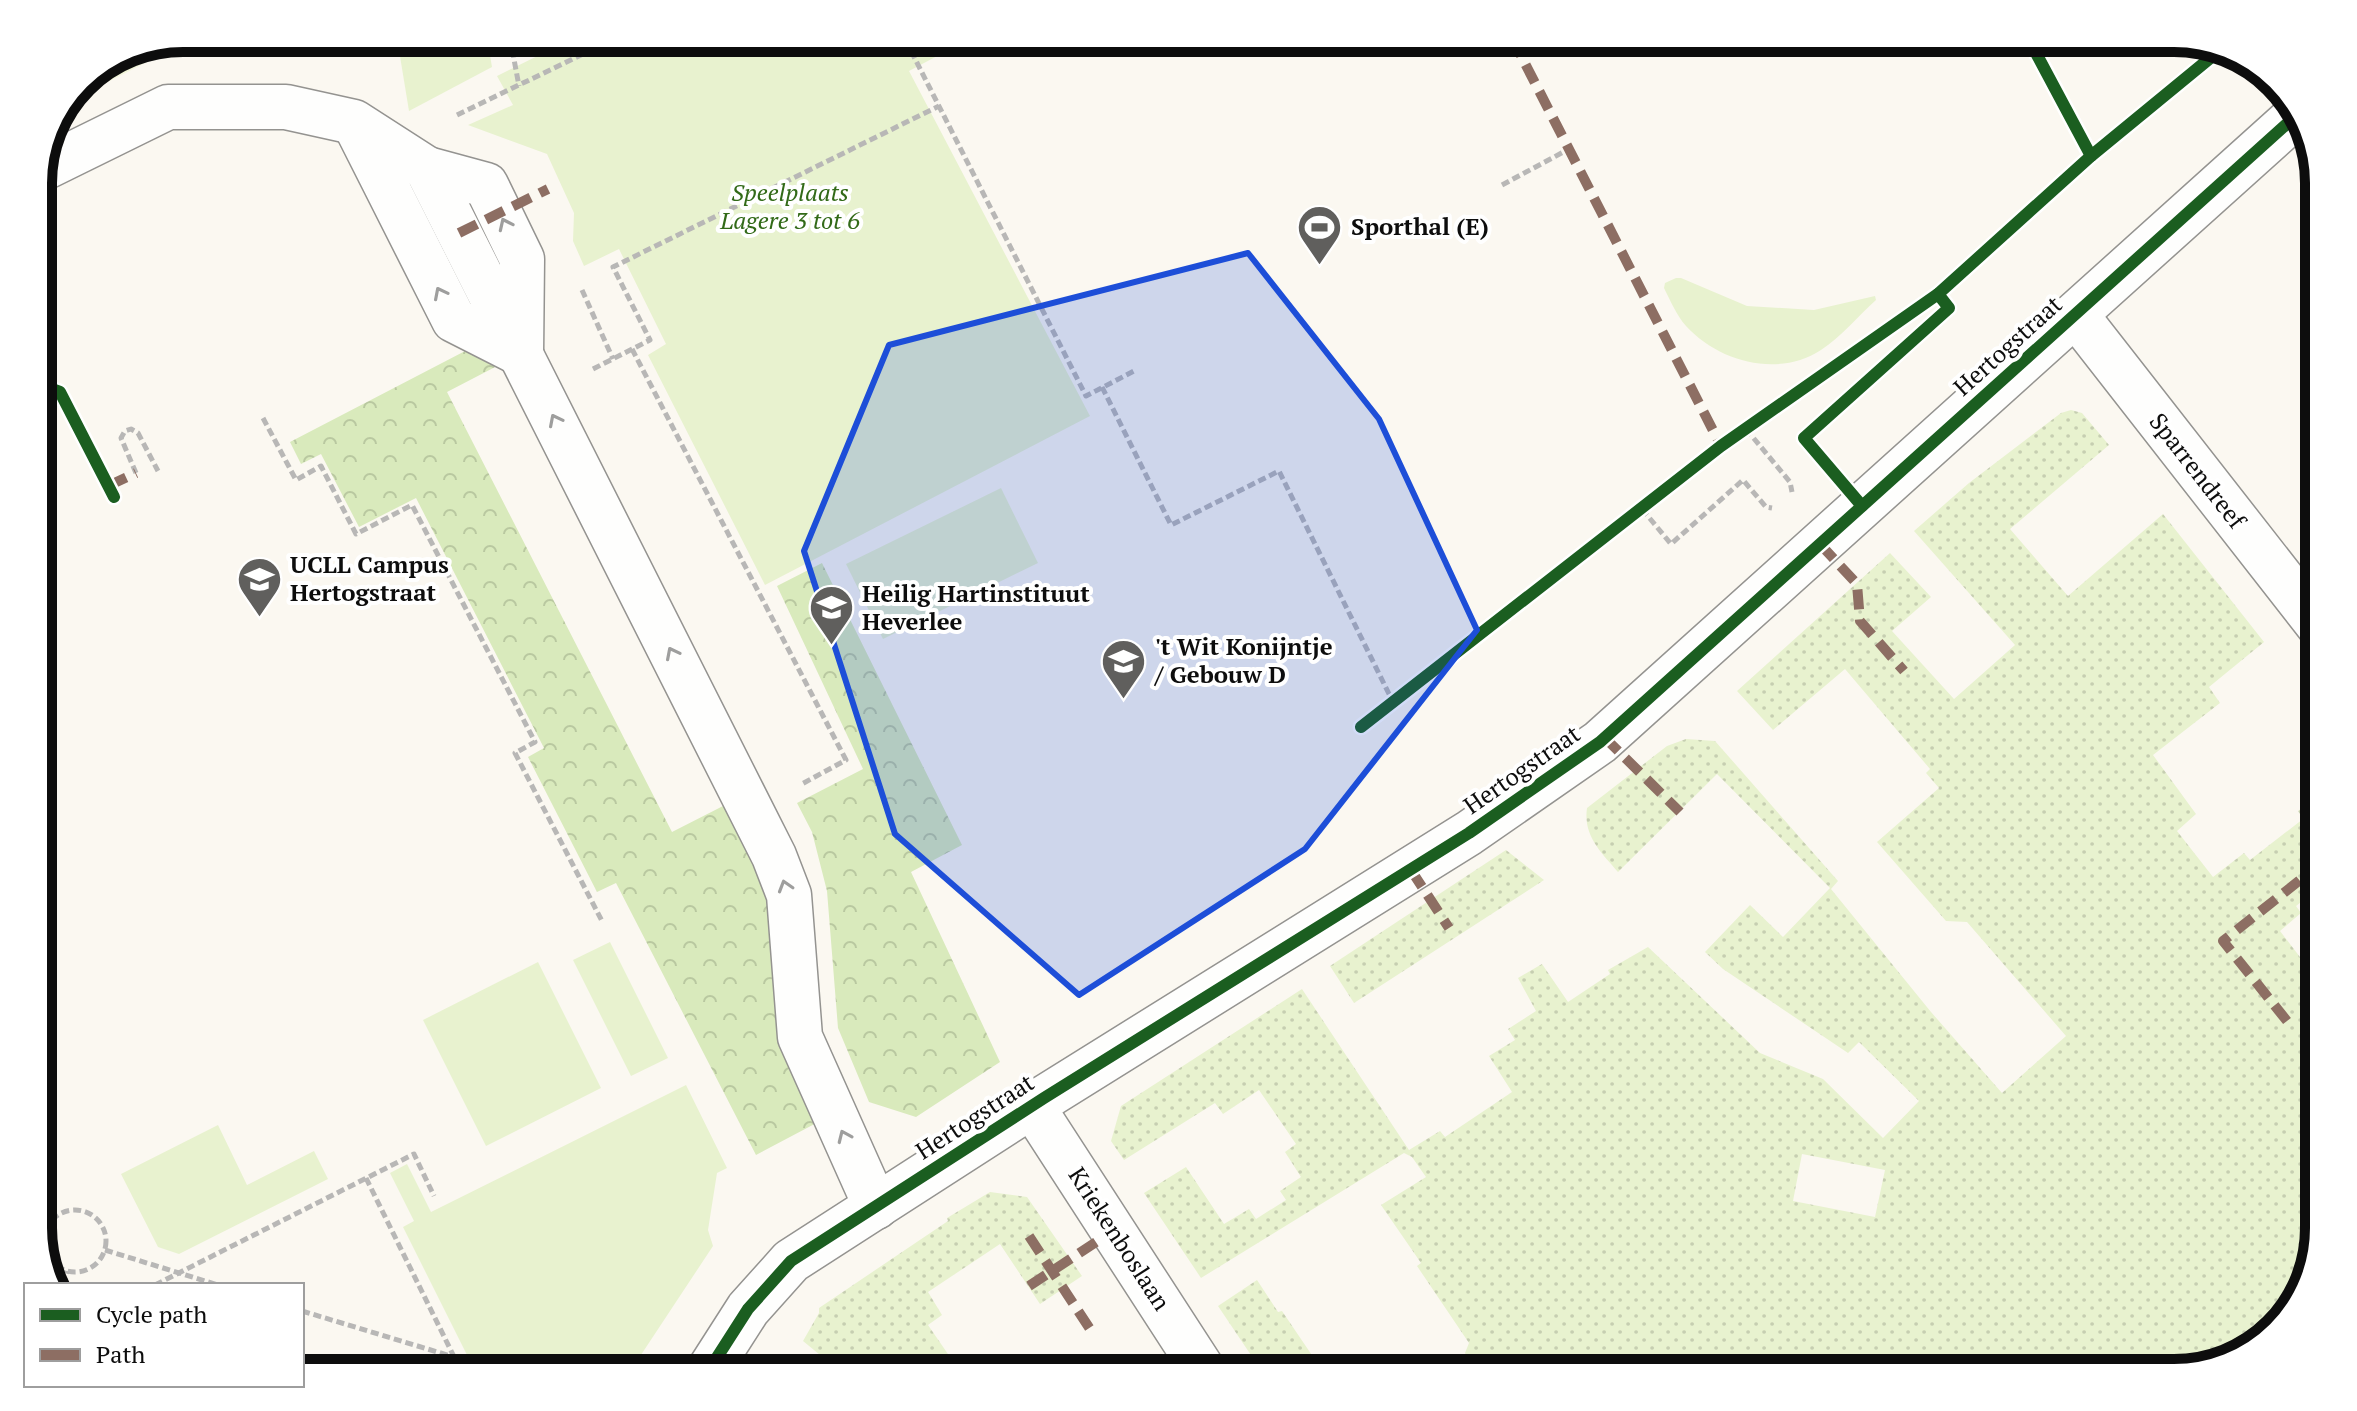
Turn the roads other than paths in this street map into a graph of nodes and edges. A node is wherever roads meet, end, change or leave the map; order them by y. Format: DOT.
graph roads {
  1 [pos="354,122"];
  2 [pos="2289,122"];
  3 [pos="54,163"];
  4 [pos="2076,315"];
  5 [pos="521,354"];
  6 [pos="2305,608"];
  7 [pos="1032,1106"];
  8 [pos="876,1207"];
  9 [pos="716,1359"];
  10 [pos="1196,1359"];
  1 -- 3 [label="street"];
  5 -- 1 [label="street, one-way"];
  5 -- 1 [label="street, one-way"];
  2 -- 4 [label="street, Hertogstraat"];
  4 -- 6 [label="street, Sparrendreef"];
  4 -- 7 [label="street, Hertogstraat"];
  8 -- 5 [label="street, one-way"];
  7 -- 8 [label="street, Hertogstraat"];
  7 -- 10 [label="street, Kriekenboslaan"];
  8 -- 9 [label="street, Hertogstraat"];
}
